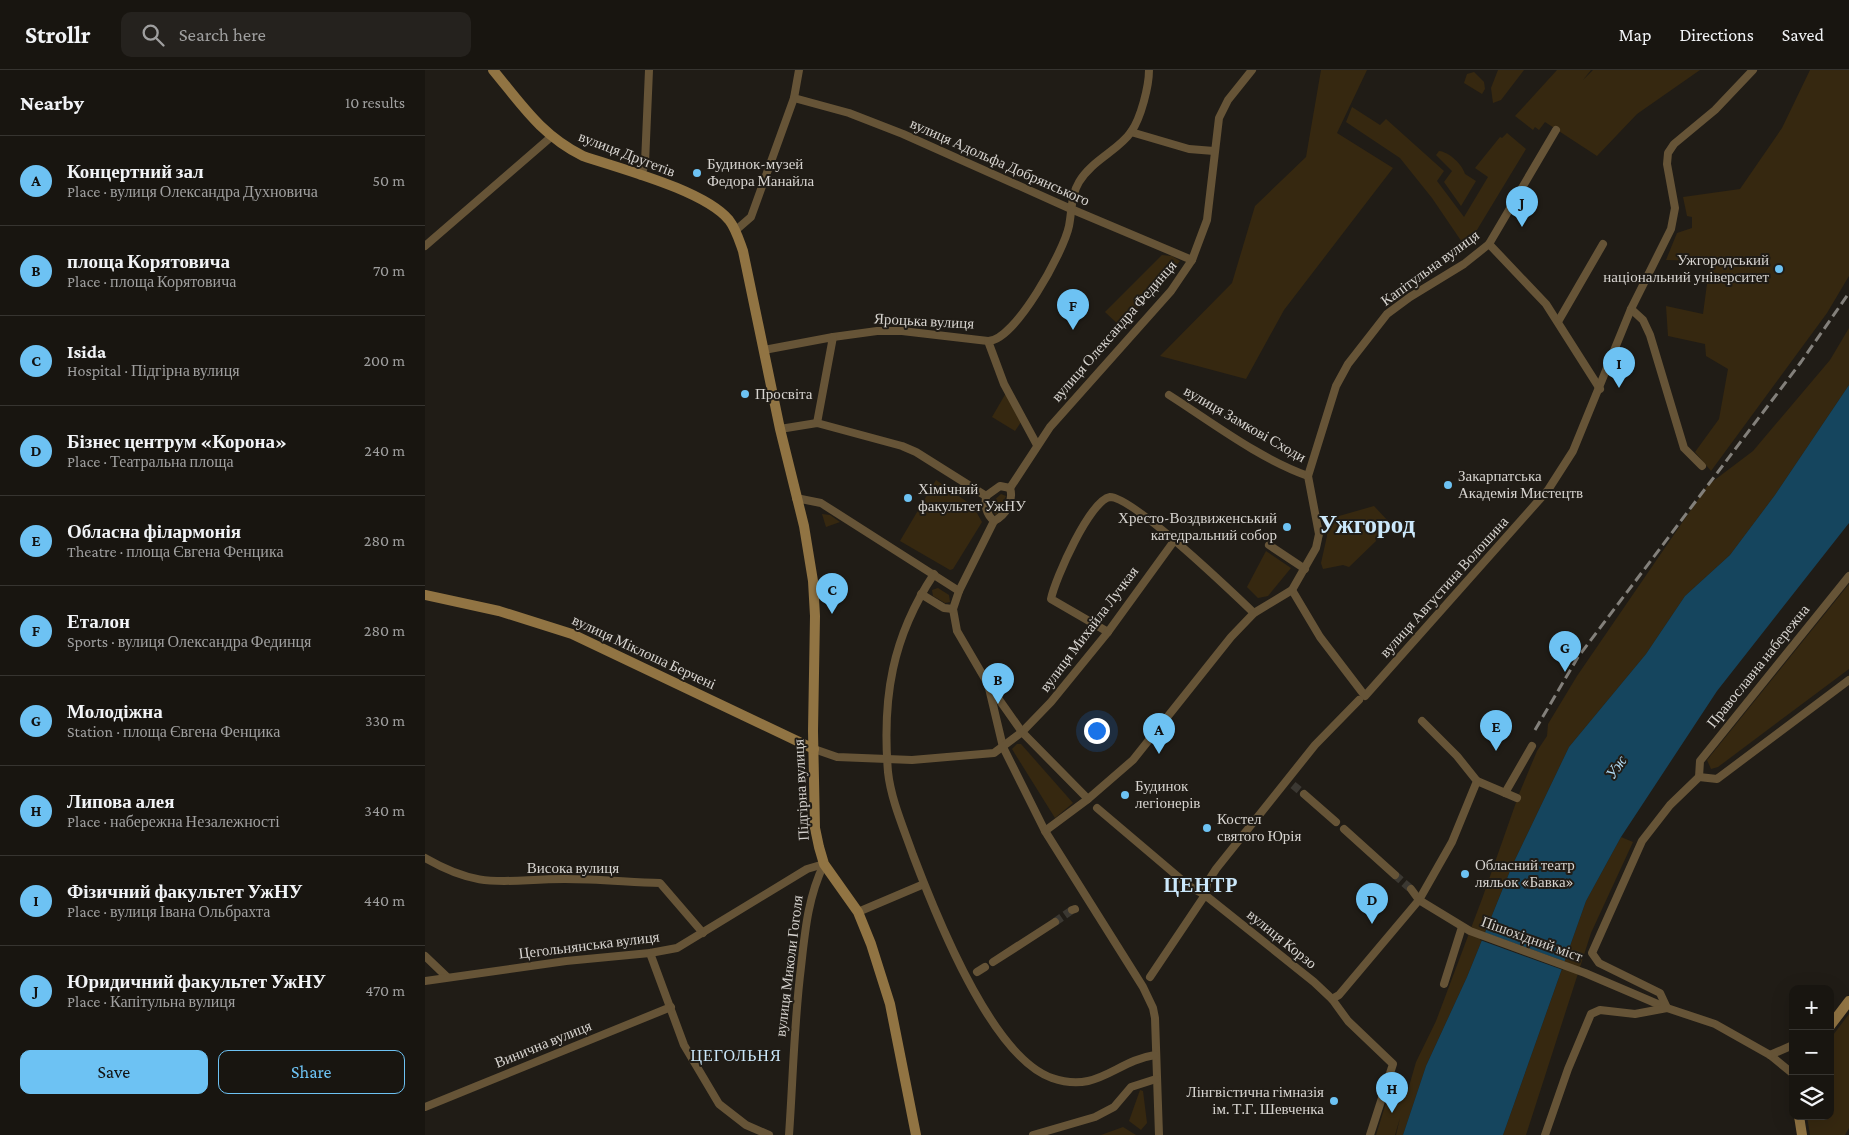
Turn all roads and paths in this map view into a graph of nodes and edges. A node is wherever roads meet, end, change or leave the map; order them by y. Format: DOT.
graph roads {
  1 [pos="493,70"];
  2 [pos="649,70"];
  3 [pos="799,70"];
  4 [pos="1149,70"];
  5 [pos="1252,70"];
  6 [pos="1753,70"];
  7 [pos="794,98"];
  8 [pos="1556,130"];
  9 [pos="1131,132"];
  10 [pos="551,137"];
  11 [pos="1214,151"];
  12 [pos="641,176"];
  13 [pos="1071,209"];
  14 [pos="736,230"];
  15 [pos="1489,244"];
  16 [pos="1603,244"];
  17 [pos="425,246"];
  18 [pos="1192,260"];
  19 [pos="1631,308"];
  20 [pos="1559,320"];
  21 [pos="833,337"];
  22 [pos="988,340"];
  23 [pos="764,350"];
  24 [pos="1600,389"];
  25 [pos="1169,395"];
  26 [pos="817,423"];
  27 [pos="780,428"];
  28 [pos="1037,445"];
  29 [pos="1702,466"];
  30 [pos="1308,476"];
  31 [pos="1010,488"];
  32 [pos="986,496"];
  33 [pos="797,498"];
  34 [pos="994,521"];
  35 [pos="1174,541"];
  36 [pos="1269,546"];
  37 [pos="1305,569"];
  38 [pos="934,574"];
  39 [pos="1849,576"];
  40 [pos="1292,590"];
  41 [pos="959,591"];
  42 [pos="921,594"];
  43 [pos="425,595"];
  44 [pos="953,609"];
  45 [pos="1254,613"];
  46 [pos="1108,632"];
  47 [pos="1849,680"];
  48 [pos="988,684"];
  49 [pos="1362,698"];
  50 [pos="1422,722"];
  51 [pos="1022,732"];
  52 [pos="1532,746"];
  53 [pos="1003,747"];
  54 [pos="814,749"];
  55 [pos="888,758"];
  56 [pos="1699,777"];
  57 [pos="1286,779"];
  58 [pos="1477,781"];
  59 [pos="1293,785"];
  60 [pos="1505,793"];
  61 [pos="1304,794"];
  62 [pos="1517,798"];
  63 [pos="1088,799"];
  64 [pos="1097,808"];
  65 [pos="1336,822"];
  66 [pos="1344,829"];
  67 [pos="1045,831"];
  68 [pos="425,858"];
  69 [pos="824,864"];
  70 [pos="1395,875"];
  71 [pos="925,884"];
  72 [pos="1411,889"];
  73 [pos="1205,896"];
  74 [pos="1419,900"];
  75 [pos="858,912"];
  76 [pos="1055,922"];
  77 [pos="1466,929"];
  78 [pos="703,933"];
  79 [pos="650,953"];
  80 [pos="425,956"];
  81 [pos="993,962"];
  82 [pos="985,967"];
  83 [pos="977,972"];
  84 [pos="447,977"];
  85 [pos="1150,977"];
  86 [pos="425,981"];
  87 [pos="1444,984"];
  88 [pos="1332,999"];
  89 [pos="1849,1001"];
  90 [pos="671,1007"];
  91 [pos="1667,1008"];
  92 [pos="1834,1021"];
  93 [pos="1789,1047"];
  94 [pos="1771,1054"];
  95 [pos="1155,1055"];
  96 [pos="1789,1070"];
  97 [pos="1156,1079"];
  98 [pos="425,1107"];
  99 [pos="1800,1120"];
  100 [pos="769,1135"];
  101 [pos="789,1135"];
  102 [pos="916,1135"];
  103 [pos="1033,1135"];
  104 [pos="1159,1135"];
  105 [pos="1370,1135"];
  106 [pos="1545,1135"];
  107 [pos="1802,1135"];
  1 -- 10 [label="main road, вулиця Другетів"];
  2 -- 12 [label="street"];
  3 -- 7 [label="street"];
  4 -- 9 [label="street"];
  5 -- 11 [label="street, вулиця Олександра Фединця"];
  6 -- 19 [label="street, вулиця Августина Волошина"];
  7 -- 13 [label="street, вулиця Адольфа Добрянського"];
  7 -- 14 [label="street"];
  8 -- 15 [label="street, Капітульна вулиця"];
  9 -- 11 [label="street"];
  9 -- 13 [label="street"];
  10 -- 12 [label="main road, вулиця Другетів"];
  10 -- 17 [label="street"];
  11 -- 18 [label="street, вулиця Олександра Фединця"];
  12 -- 14 [label="main road, вулиця Другетів"];
  13 -- 18 [label="street, вулиця Адольфа Добрянського"];
  13 -- 22 [label="street"];
  14 -- 23 [label="main road, вулиця Другетів"];
  15 -- 20 [label="street"];
  15 -- 30 [label="street, Капітульна вулиця"];
  16 -- 20 [label="street"];
  18 -- 28 [label="street, вулиця Олександра Фединця"];
  19 -- 24 [label="street, вулиця Августина Волошина"];
  19 -- 29 [label="street"];
  20 -- 24 [label="street"];
  21 -- 22 [label="street, Яроцька вулиця"];
  21 -- 23 [label="street, Яроцька вулиця"];
  21 -- 26 [label="street"];
  22 -- 28 [label="street, Яроцька вулиця"];
  23 -- 27 [label="main road, вулиця Другетів"];
  24 -- 49 [label="street, вулиця Августина Волошина"];
  25 -- 30 [label="street, вулиця Замкові Сходи"];
  26 -- 27 [label="street"];
  26 -- 32 [label="street"];
  27 -- 33 [label="main road, Підгірна вулиця"];
  28 -- 31 [label="street, вулиця Олександра Фединця"];
  30 -- 37 [label="street, Капітульна вулиця"];
  31 -- 32 [label="street"];
  31 -- 34 [label="street"];
  32 -- 34 [label="street"];
  33 -- 38 [label="street"];
  33 -- 54 [label="main road, Підгірна вулиця"];
  34 -- 41 [label="street"];
  35 -- 45 [label="street"];
  35 -- 46 [label="street, вулиця Михайла Лучкая"];
  35 -- 46 [label="street"];
  36 -- 37 [label="street"];
  37 -- 40 [label="street, Капітульна вулиця"];
  38 -- 41 [label="street"];
  38 -- 42 [label="street"];
  39 -- 56 [label="street, Православна набережна"];
  40 -- 45 [label="street"];
  40 -- 49 [label="street"];
  41 -- 44 [label="street"];
  42 -- 44 [label="street"];
  42 -- 55 [label="street"];
  43 -- 54 [label="main road, вулиця Міклоша Берчені"];
  44 -- 48 [label="street"];
  45 -- 63 [label="street"];
  46 -- 51 [label="street, вулиця Михайла Лучкая"];
  47 -- 56 [label="street"];
  48 -- 51 [label="street"];
  48 -- 53 [label="street"];
  49 -- 57 [label="street, вулиця Августина Волошина"];
  50 -- 58 [label="street"];
  51 -- 53 [label="street, вулиця Михайла Лучкая"];
  51 -- 63 [label="street"];
  52 -- 60 [label="street"];
  53 -- 55 [label="street, вулиця Михайла Лучкая"];
  53 -- 67 [label="street"];
  54 -- 55 [label="street, вулиця Михайла Лучкая"];
  54 -- 69 [label="main road, Підгірна вулиця"];
  55 -- 71 [label="street"];
  56 -- 91 [label="street, Православна набережна"];
  57 -- 59 [label="street"];
  57 -- 73 [label="street, вулиця Августина Волошина"];
  58 -- 60 [label="street"];
  58 -- 74 [label="street"];
  60 -- 62 [label="street"];
  61 -- 65 [label="street"];
  63 -- 67 [label="street"];
  64 -- 73 [label="street, вулиця Корзо"];
  66 -- 70 [label="street"];
  67 -- 95 [label="street"];
  68 -- 78 [label="street, Висока вулиця"];
  69 -- 75 [label="main road, Підгірна вулиця"];
  69 -- 78 [label="street, Цегольнянська вулиця"];
  69 -- 101 [label="street, вулиця Миколи Гоголя"];
  71 -- 75 [label="street"];
  71 -- 95 [label="street"];
  72 -- 74 [label="street"];
  73 -- 85 [label="street, вулиця Августина Волошина"];
  73 -- 88 [label="street, вулиця Корзо"];
  74 -- 77 [label="street, Пішохідний міст"];
  74 -- 88 [label="street"];
  75 -- 102 [label="main road, Підгірна вулиця"];
  76 -- 81 [label="street"];
  77 -- 87 [label="street"];
  77 -- 91 [label="street, Пішохідний міст"];
  78 -- 79 [label="street, Цегольнянська вулиця"];
  79 -- 84 [label="street, Цегольнянська вулиця"];
  79 -- 90 [label="street"];
  80 -- 84 [label="street"];
  82 -- 83 [label="street"];
  84 -- 86 [label="street, Цегольнянська вулиця"];
  88 -- 105 [label="street, вулиця Корзо"];
  89 -- 92 [label="main road"];
  90 -- 98 [label="street, Винична вулиця"];
  90 -- 100 [label="street"];
  91 -- 94 [label="street, Пішохідний міст"];
  91 -- 106 [label="street"];
  93 -- 94 [label="street"];
  94 -- 96 [label="street, Пішохідний міст"];
  95 -- 97 [label="street"];
  97 -- 103 [label="street"];
  97 -- 104 [label="street"];
  99 -- 107 [label="main road"];
}
